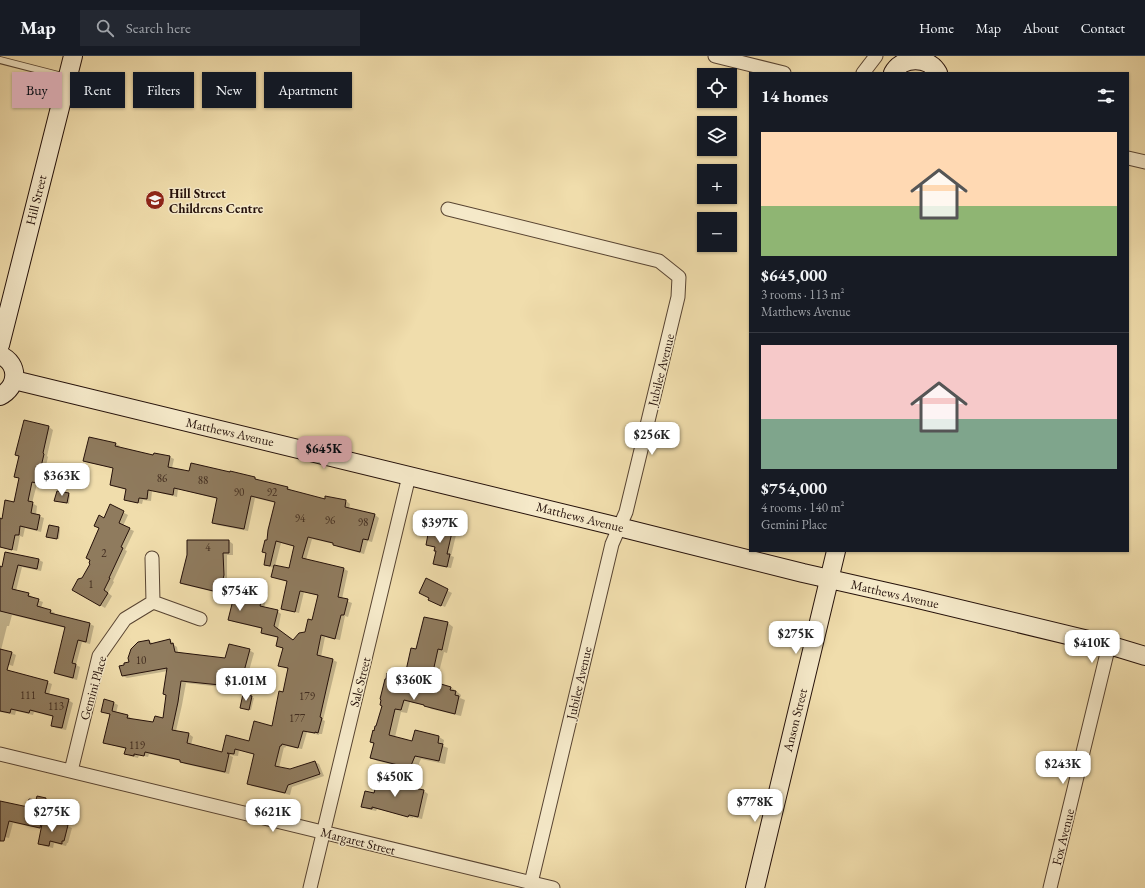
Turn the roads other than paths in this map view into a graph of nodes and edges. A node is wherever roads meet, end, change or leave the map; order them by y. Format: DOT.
graph roads {
  1 [pos="73,56"];
  2 [pos="715,56"];
  3 [pos="876,56"];
  4 [pos="917,56"];
  5 [pos="0,60"];
  6 [pos="892,69"];
  7 [pos="780,72"];
  8 [pos="864,72"];
  9 [pos="938,72"];
  10 [pos="67,77"];
  11 [pos="1129,158"];
  12 [pos="1145,162"];
  13 [pos="448,209"];
  14 [pos="0,345"];
  15 [pos="0,355"];
  16 [pos="14,380"];
  17 [pos="0,396"];
  18 [pos="409,476"];
  19 [pos="619,526"];
  20 [pos="836,552"];
  21 [pos="152,558"];
  22 [pos="829,579"];
  23 [pos="153,602"];
  24 [pos="200,619"];
  25 [pos="1109,645"];
  26 [pos="1145,656"];
  27 [pos="0,754"];
  28 [pos="71,771"];
  29 [pos="324,832"];
  30 [pos="531,883"];
  31 [pos="310,888"];
  32 [pos="553,888"];
  33 [pos="755,888"];
  34 [pos="1050,888"];
  1 -- 10 [label="street, Hill Street"];
  2 -- 7 [label="street"];
  3 -- 8 [label="street"];
  4 -- 6 [label="street"];
  4 -- 9 [label="street"];
  5 -- 10 [label="lane"];
  10 -- 14 [label="street, Hill Street"];
  11 -- 12 [label="street"];
  13 -- 19 [label="street, Jubilee Avenue"];
  15 -- 16 [label="street"];
  16 -- 17 [label="street"];
  16 -- 18 [label="street, Matthews Avenue"];
  18 -- 19 [label="street, Matthews Avenue"];
  18 -- 29 [label="street, Sale Street"];
  19 -- 22 [label="street, Matthews Avenue"];
  19 -- 30 [label="street, Jubilee Avenue"];
  20 -- 22 [label="street, Anson Street"];
  21 -- 23 [label="street"];
  22 -- 25 [label="street, Matthews Avenue"];
  22 -- 33 [label="street, Anson Street"];
  23 -- 24 [label="street"];
  23 -- 28 [label="street, Gemini Place"];
  25 -- 26 [label="street, Matthews Avenue"];
  25 -- 34 [label="street, Fox Avenue"];
  27 -- 28 [label="street, Margaret Street"];
  28 -- 29 [label="street, Margaret Street"];
  29 -- 30 [label="street, Margaret Street"];
  29 -- 31 [label="street, Sale Street"];
  30 -- 32 [label="street, Margaret Street"];
}
